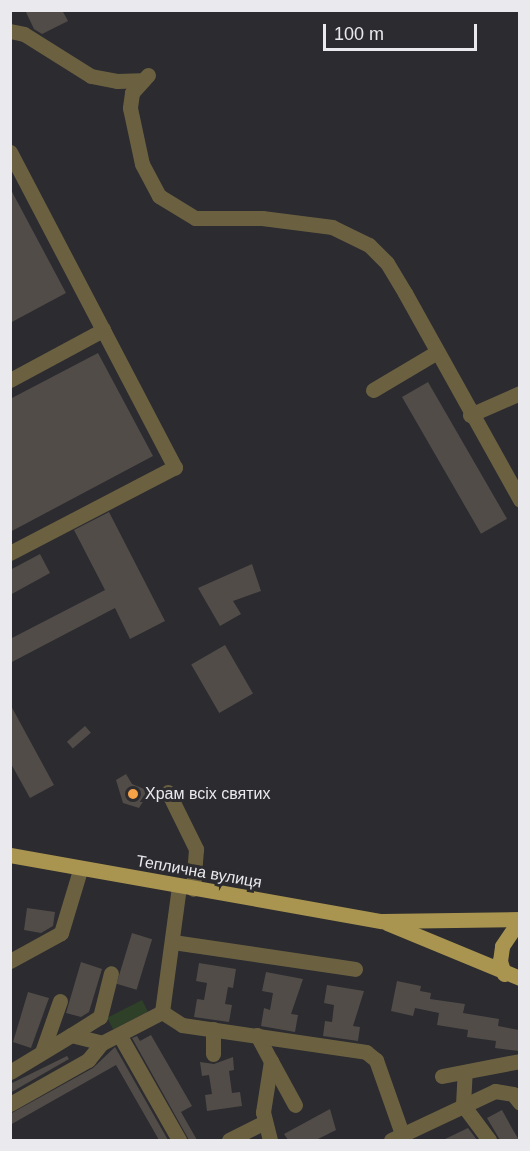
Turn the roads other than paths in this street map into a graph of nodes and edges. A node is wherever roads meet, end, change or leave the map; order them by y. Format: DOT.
graph roads {
  1 [pos="10,31"];
  2 [pos="10,152"];
  3 [pos="103,330"];
  4 [pos="437,352"];
  5 [pos="10,380"];
  6 [pos="373,390"];
  7 [pos="519,393"];
  8 [pos="470,415"];
  9 [pos="519,500"];
  10 [pos="10,553"];
  11 [pos="168,792"];
  12 [pos="10,855"];
  13 [pos="80,870"];
  14 [pos="186,888"];
  15 [pos="519,919"];
  16 [pos="382,921"];
  17 [pos="173,942"];
  18 [pos="10,961"];
  19 [pos="355,969"];
  20 [pos="111,973"];
  21 [pos="504,974"];
  22 [pos="519,978"];
  23 [pos="60,1001"];
  24 [pos="162,1012"];
  25 [pos="213,1029"];
  26 [pos="71,1035"];
  27 [pos="257,1035"];
  28 [pos="120,1036"];
  29 [pos="102,1043"];
  30 [pos="42,1052"];
  31 [pos="213,1054"];
  32 [pos="519,1061"];
  33 [pos="271,1062"];
  34 [pos="10,1072"];
  35 [pos="465,1072"];
  36 [pos="442,1076"];
  37 [pos="519,1103"];
  38 [pos="10,1104"];
  39 [pos="295,1105"];
  40 [pos="462,1105"];
  41 [pos="265,1122"];
  42 [pos="396,1137"];
  43 [pos="179,1140"];
  44 [pos="229,1140"];
  45 [pos="270,1140"];
  46 [pos="489,1140"];
  1 -- 4 [label="street"];
  2 -- 3 [label="street"];
  3 -- 5 [label="street"];
  3 -- 10 [label="street"];
  4 -- 6 [label="street"];
  4 -- 8 [label="street"];
  7 -- 8 [label="street"];
  8 -- 9 [label="street"];
  11 -- 14 [label="street"];
  12 -- 13 [label="main road, Теплична вулиця"];
  13 -- 14 [label="main road, Теплична вулиця"];
  13 -- 18 [label="street"];
  14 -- 16 [label="main road, Теплична вулиця"];
  14 -- 17 [label="street"];
  15 -- 16 [label="main road, Теплична вулиця"];
  15 -- 21 [label="main road"];
  16 -- 21 [label="main road, Теплична вулиця"];
  17 -- 19 [label="street"];
  17 -- 24 [label="street"];
  20 -- 26 [label="street"];
  21 -- 22 [label="main road, Теплична вулиця"];
  23 -- 30 [label="street"];
  24 -- 25 [label="street"];
  24 -- 28 [label="street"];
  25 -- 27 [label="street"];
  25 -- 31 [label="street"];
  26 -- 29 [label="street"];
  26 -- 30 [label="street"];
  27 -- 33 [label="street"];
  27 -- 42 [label="street"];
  28 -- 29 [label="street"];
  28 -- 43 [label="street"];
  29 -- 38 [label="street"];
  30 -- 34 [label="street"];
  32 -- 35 [label="street"];
  33 -- 39 [label="street"];
  33 -- 41 [label="street"];
  35 -- 36 [label="street"];
  35 -- 40 [label="street"];
  37 -- 40 [label="street"];
  40 -- 42 [label="street"];
  40 -- 46 [label="street"];
  41 -- 44 [label="street"];
  41 -- 45 [label="street"];
}
